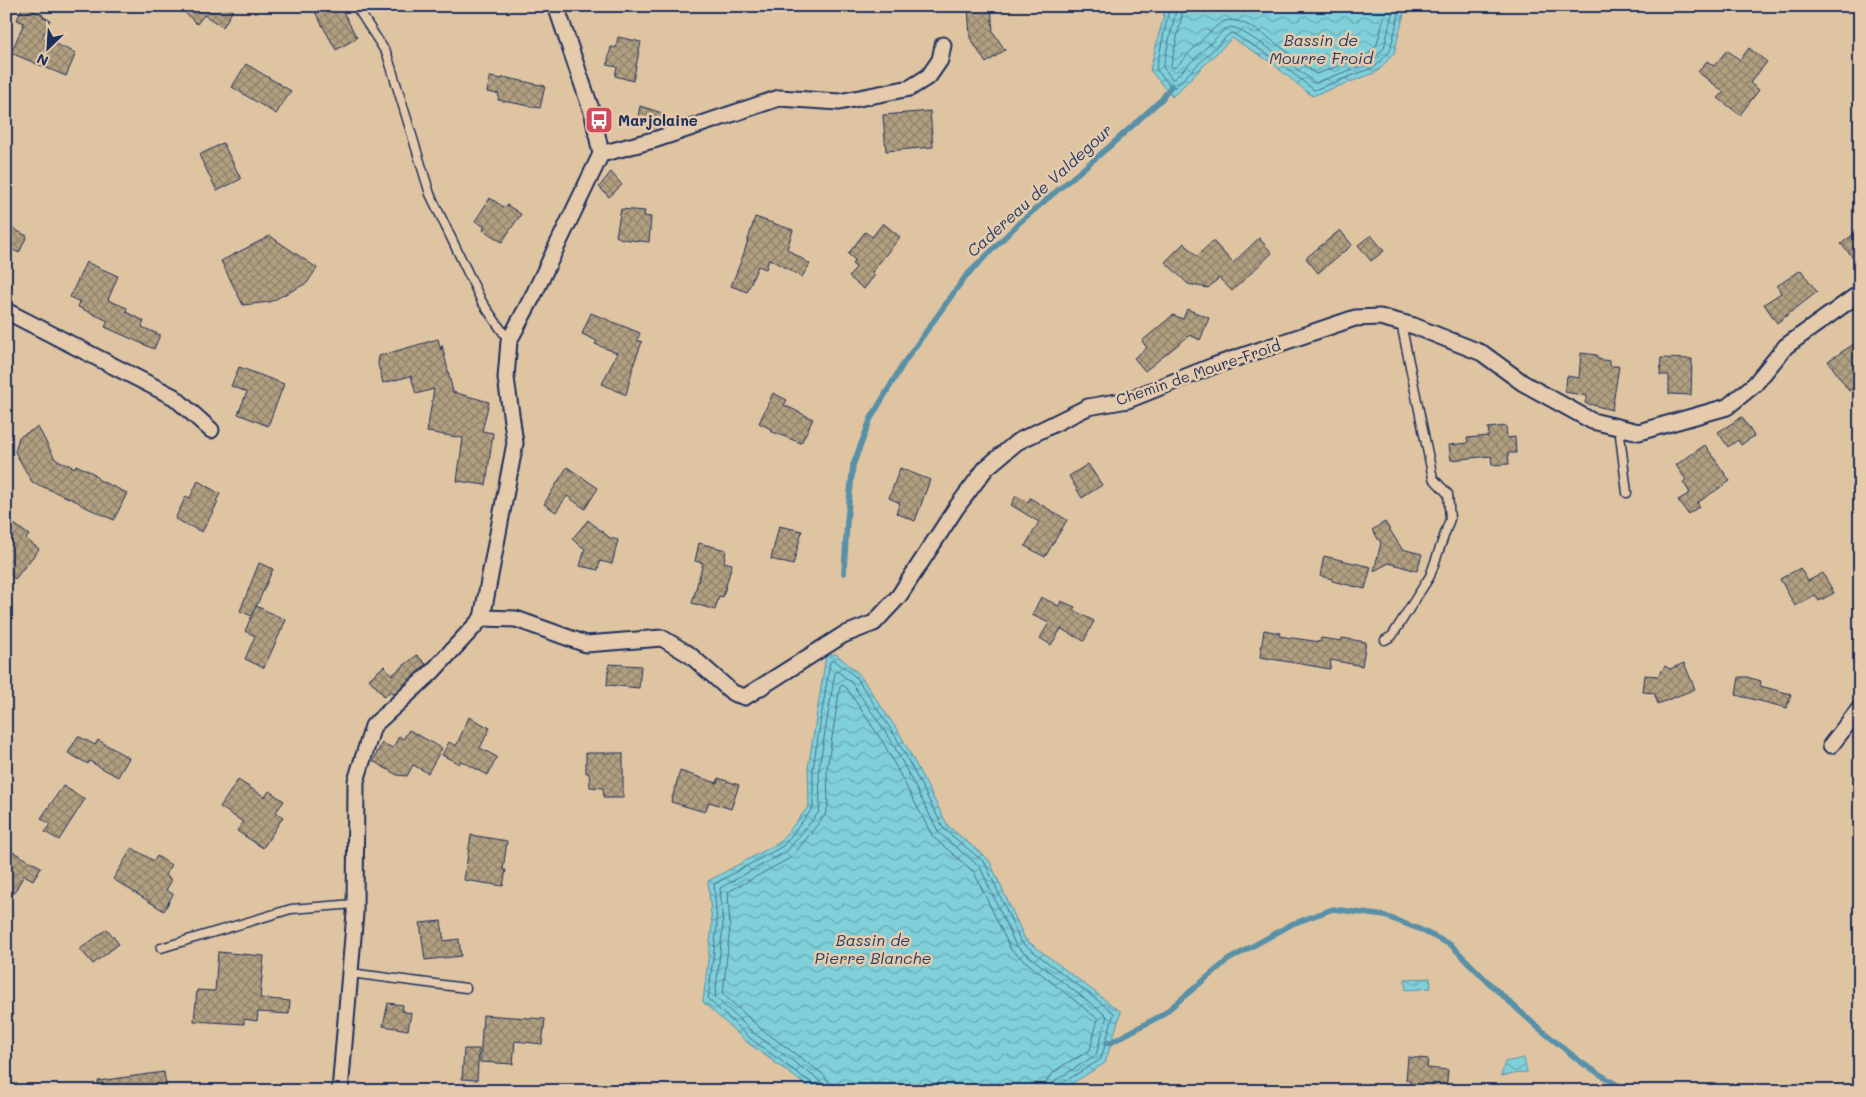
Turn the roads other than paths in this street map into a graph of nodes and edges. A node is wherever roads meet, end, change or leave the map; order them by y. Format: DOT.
graph roads {
  1 [pos="356,6"];
  2 [pos="556,6"];
  3 [pos="944,45"];
  4 [pos="601,154"];
  5 [pos="1860,293"];
  6 [pos="6,311"];
  7 [pos="1401,323"];
  8 [pos="509,341"];
  9 [pos="1619,427"];
  10 [pos="211,430"];
  11 [pos="1627,493"];
  12 [pos="482,618"];
  13 [pos="1385,640"];
  14 [pos="1860,708"];
  15 [pos="1831,745"];
  16 [pos="355,904"];
  17 [pos="161,948"];
  18 [pos="350,973"];
  19 [pos="466,988"];
  20 [pos="340,1091"];
  1 -- 8 [label="lane"];
  2 -- 4 [label="street"];
  3 -- 4 [label="street"];
  4 -- 8 [label="street"];
  5 -- 9 [label="street, Chemin de Moure-Froid"];
  6 -- 10 [label="street"];
  7 -- 9 [label="street, Chemin de Moure-Froid"];
  7 -- 12 [label="street, Chemin de Moure-Froid"];
  7 -- 13 [label="lane"];
  8 -- 12 [label="street"];
  9 -- 11 [label="lane"];
  12 -- 16 [label="street"];
  14 -- 15 [label="street"];
  16 -- 17 [label="lane"];
  16 -- 18 [label="street"];
  18 -- 19 [label="lane"];
  18 -- 20 [label="street"];
}
